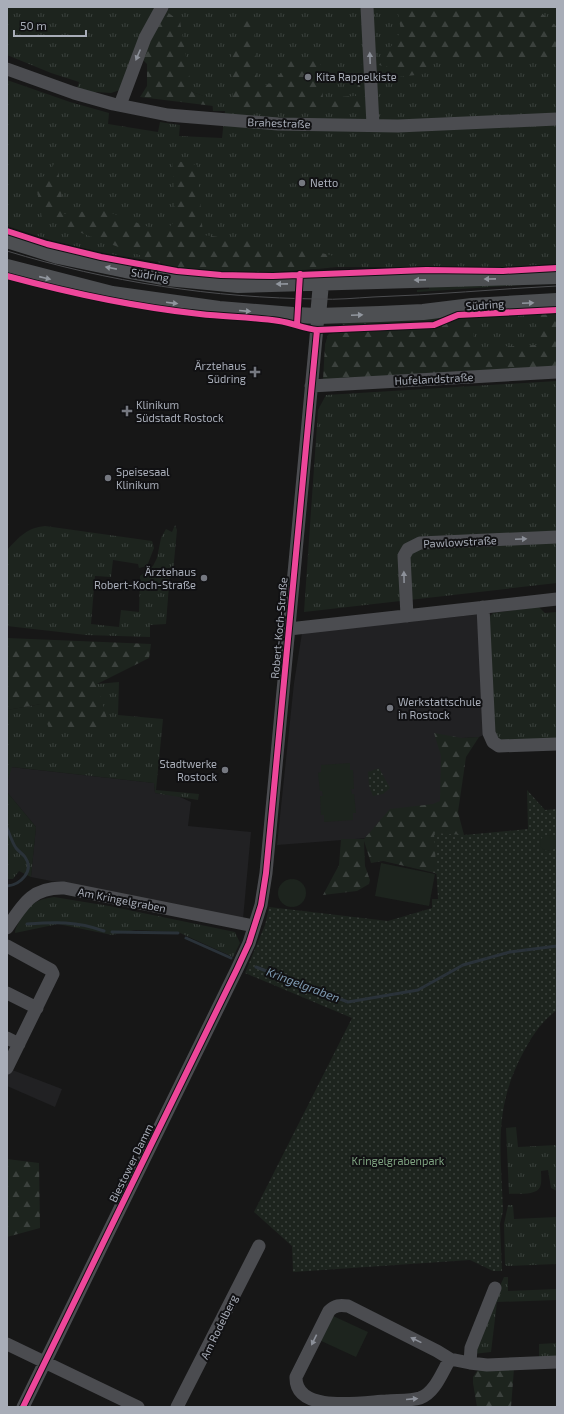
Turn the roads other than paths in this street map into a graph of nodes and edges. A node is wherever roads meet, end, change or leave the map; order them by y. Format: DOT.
graph roads {
  1 [pos="162,7"];
  2 [pos="367,7"];
  3 [pos="7,69"];
  4 [pos="120,105"];
  5 [pos="557,119"];
  6 [pos="373,125"];
  7 [pos="7,240"];
  8 [pos="7,267"];
  9 [pos="557,276"];
  10 [pos="321,283"];
  11 [pos="557,302"];
  12 [pos="318,316"];
  13 [pos="557,372"];
  14 [pos="311,386"];
  15 [pos="557,537"];
  16 [pos="557,599"];
  17 [pos="482,607"];
  18 [pos="407,616"];
  19 [pos="289,628"];
  20 [pos="557,744"];
  21 [pos="254,926"];
  22 [pos="7,928"];
  23 [pos="7,946"];
  24 [pos="7,993"];
  25 [pos="37,1008"];
  26 [pos="7,1038"];
  27 [pos="19,1044"];
  28 [pos="7,1068"];
  29 [pos="259,1246"];
  30 [pos="496,1288"];
  31 [pos="7,1344"];
  32 [pos="450,1359"];
  33 [pos="557,1362"];
  34 [pos="44,1363"];
  35 [pos="470,1363"];
  36 [pos="23,1407"];
  37 [pos="138,1407"];
  38 [pos="177,1407"];
  1 -- 4 [label="street, one-way"];
  6 -- 2 [label="street, one-way"];
  3 -- 4 [label="street, Brahestraße"];
  4 -- 6 [label="street, Brahestraße"];
  5 -- 6 [label="street, Brahestraße"];
  10 -- 7 [label="main road, Südring, one-way"];
  8 -- 12 [label="main road, Südring, one-way"];
  9 -- 10 [label="main road, Südring, one-way"];
  10 -- 12 [label="main road"];
  12 -- 11 [label="main road, Südring, one-way"];
  12 -- 14 [label="street, Robert-Koch-Straße"];
  13 -- 14 [label="street, Hufelandstraße"];
  14 -- 19 [label="street, Robert-Koch-Straße"];
  18 -- 15 [label="street, Pawlowstraße, one-way"];
  16 -- 17 [label="street"];
  17 -- 18 [label="street"];
  17 -- 20 [label="street"];
  18 -- 19 [label="street"];
  19 -- 21 [label="street, Robert-Koch-Straße"];
  21 -- 22 [label="street, Am Kringelgraben"];
  21 -- 34 [label="street, Biestower Damm"];
  23 -- 25 [label="street"];
  24 -- 25 [label="street"];
  25 -- 27 [label="street"];
  26 -- 27 [label="street"];
  27 -- 28 [label="street"];
  29 -- 38 [label="street, Am Rodelberg"];
  30 -- 35 [label="street"];
  31 -- 34 [label="street"];
  32 -- 32 [label="street, one-way"];
  32 -- 35 [label="street"];
  33 -- 35 [label="street"];
  34 -- 36 [label="street, Biestower Damm"];
  34 -- 37 [label="street"];
}
